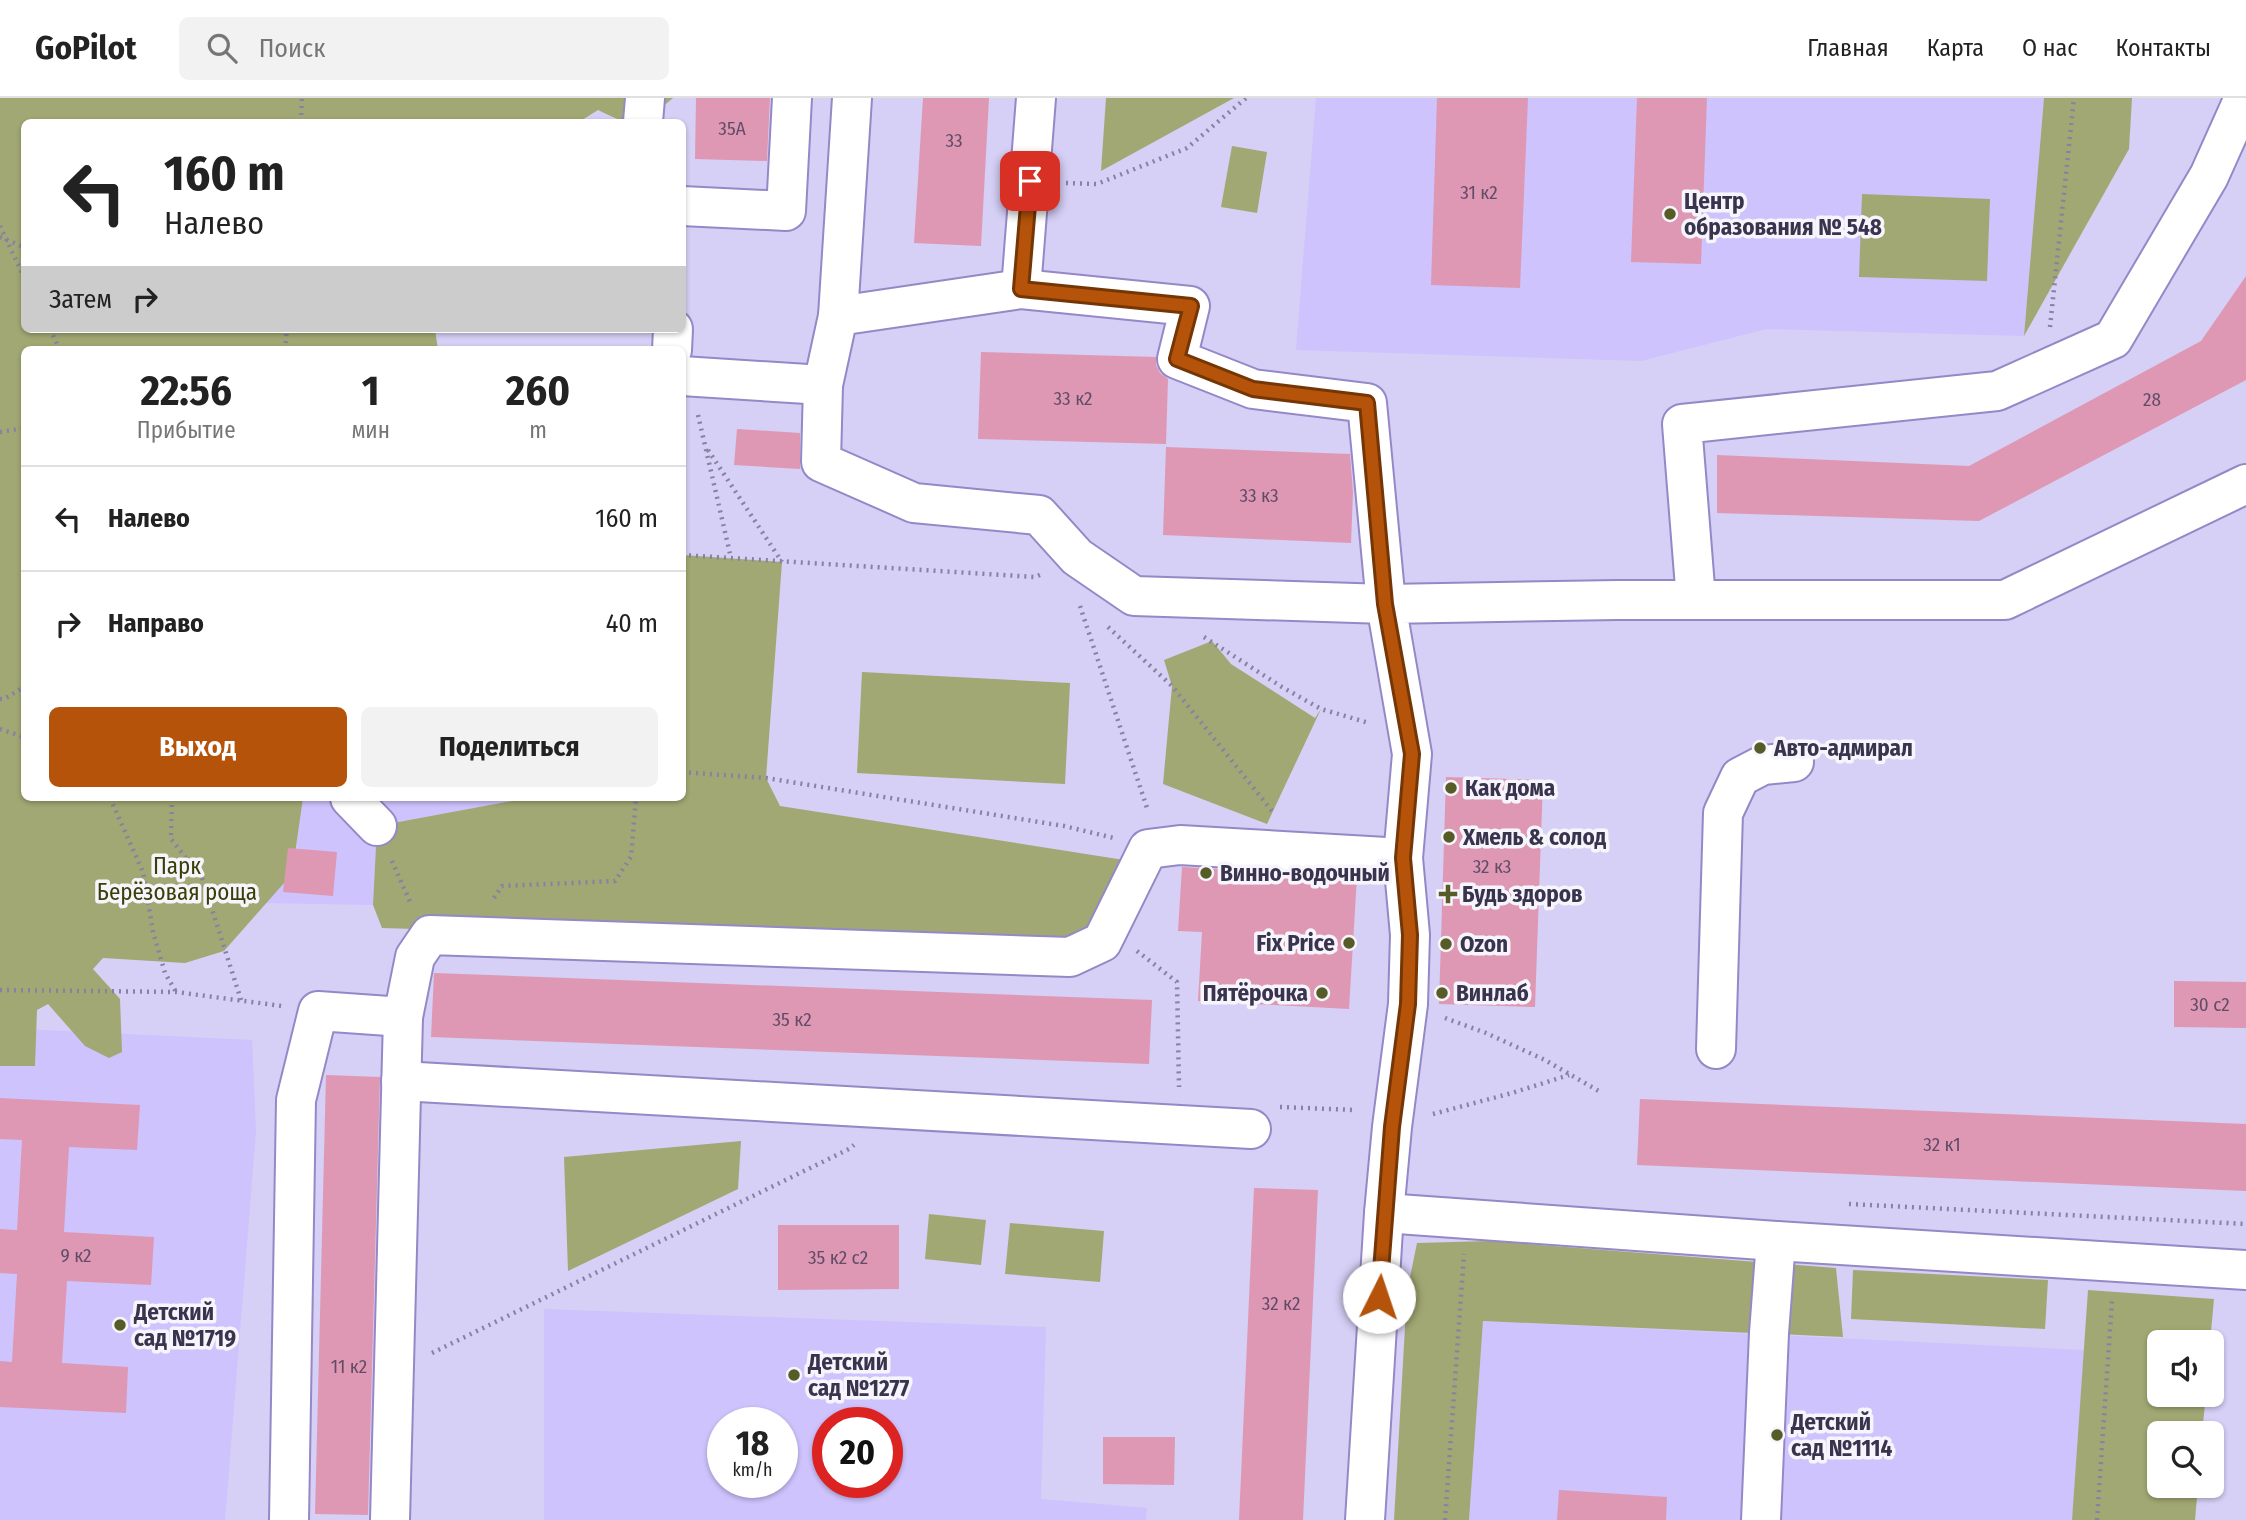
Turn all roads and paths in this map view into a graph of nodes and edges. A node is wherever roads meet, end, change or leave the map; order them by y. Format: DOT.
graph roads {
  1 [pos="302,98"];
  2 [pos="645,98"];
  3 [pos="792,98"];
  4 [pos="852,98"];
  5 [pos="1036,98"];
  6 [pos="1246,98"];
  7 [pos="2074,98"];
  8 [pos="2245,98"];
  9 [pos="300,119"];
  10 [pos="643,119"];
  11 [pos="1030,181"];
  12 [pos="686,206"];
  13 [pos="0,226"];
  14 [pos="0,237"];
  15 [pos="7,240"];
  16 [pos="21,246"];
  17 [pos="21,270"];
  18 [pos="1021,289"];
  19 [pos="838,316"];
  20 [pos="686,368"];
  21 [pos="2045,370"];
  22 [pos="686,383"];
  23 [pos="823,385"];
  24 [pos="21,428"];
  25 [pos="0,432"];
  26 [pos="706,446"];
  27 [pos="2246,484"];
  28 [pos="686,555"];
  29 [pos="1077,556"];
  30 [pos="731,558"];
  31 [pos="782,562"];
  32 [pos="1696,600"];
  33 [pos="1385,604"];
  34 [pos="1087,607"];
  35 [pos="1106,625"];
  36 [pos="1200,635"];
  37 [pos="21,689"];
  38 [pos="0,699"];
  39 [pos="0,729"];
  40 [pos="21,736"];
  41 [pos="1412,754"];
  42 [pos="1794,762"];
  43 [pos="686,772"];
  44 [pos="111,801"];
  45 [pos="172,801"];
  46 [pos="353,801"];
  47 [pos="636,801"];
  48 [pos="1273,812"];
  49 [pos="377,826"];
  50 [pos="1143,844"];
  51 [pos="1403,858"];
  52 [pos="413,910"];
  53 [pos="1109,928"];
  54 [pos="466,935"];
  55 [pos="0,990"];
  56 [pos="176,992"];
  57 [pos="242,1000"];
  58 [pos="1408,1004"];
  59 [pos="318,1011"];
  60 [pos="403,1017"];
  61 [pos="1716,1049"];
  62 [pos="1570,1075"];
  63 [pos="401,1081"];
  64 [pos="1179,1089"];
  65 [pos="1602,1093"];
  66 [pos="893,1109"];
  67 [pos="1392,1127"];
  68 [pos="1251,1129"];
  69 [pos="1843,1204"];
  70 [pos="1384,1213"];
  71 [pos="1467,1219"];
  72 [pos="2246,1224"];
  73 [pos="1776,1241"];
  74 [pos="2115,1261"];
  75 [pos="2246,1269"];
  76 [pos="393,1371"];
  77 [pos="289,1520"];
  78 [pos="390,1520"];
  79 [pos="1366,1520"];
  80 [pos="1446,1520"];
  81 [pos="1760,1520"];
  82 [pos="2097,1520"];
  1 -- 9 [label="path"];
  2 -- 10 [label="lane"];
  3 -- 12 [label="lane"];
  4 -- 19 [label="lane"];
  5 -- 11 [label="lane"];
  6 -- 11 [label="path"];
  7 -- 21 [label="path"];
  8 -- 21 [label="lane"];
  11 -- 18 [label="lane"];
  13 -- 15 [label="path"];
  14 -- 15 [label="path"];
  15 -- 16 [label="path"];
  15 -- 17 [label="path"];
  18 -- 19 [label="lane"];
  18 -- 33 [label="lane"];
  19 -- 23 [label="lane"];
  20 -- 23 [label="lane"];
  21 -- 32 [label="lane"];
  22 -- 26 [label="path"];
  23 -- 29 [label="lane"];
  24 -- 25 [label="path"];
  26 -- 30 [label="path"];
  26 -- 31 [label="path"];
  27 -- 32 [label="lane"];
  28 -- 30 [label="path"];
  29 -- 31 [label="path"];
  29 -- 33 [label="lane"];
  30 -- 31 [label="path"];
  32 -- 33 [label="lane"];
  33 -- 41 [label="lane"];
  34 -- 50 [label="path"];
  35 -- 48 [label="path"];
  36 -- 41 [label="path"];
  37 -- 38 [label="path"];
  39 -- 40 [label="path"];
  41 -- 51 [label="lane"];
  42 -- 61 [label="lane"];
  43 -- 50 [label="path"];
  44 -- 56 [label="path"];
  45 -- 57 [label="path"];
  46 -- 49 [label="lane"];
  47 -- 54 [label="path"];
  49 -- 52 [label="path"];
  50 -- 51 [label="lane"];
  50 -- 53 [label="lane"];
  51 -- 58 [label="lane"];
  53 -- 54 [label="lane"];
  53 -- 64 [label="path"];
  54 -- 60 [label="lane"];
  55 -- 56 [label="path"];
  56 -- 57 [label="path"];
  57 -- 59 [label="path"];
  58 -- 62 [label="path"];
  58 -- 67 [label="lane"];
  59 -- 60 [label="lane"];
  59 -- 77 [label="lane"];
  60 -- 63 [label="lane"];
  62 -- 65 [label="path"];
  62 -- 67 [label="path"];
  63 -- 66 [label="lane"];
  63 -- 76 [label="lane"];
  66 -- 68 [label="lane"];
  66 -- 76 [label="path"];
  67 -- 70 [label="lane"];
  69 -- 72 [label="path"];
  70 -- 71 [label="lane"];
  70 -- 79 [label="lane"];
  71 -- 73 [label="lane"];
  71 -- 80 [label="path"];
  73 -- 74 [label="lane"];
  73 -- 81 [label="lane"];
  74 -- 75 [label="lane"];
  74 -- 82 [label="path"];
  76 -- 78 [label="lane"];
}
